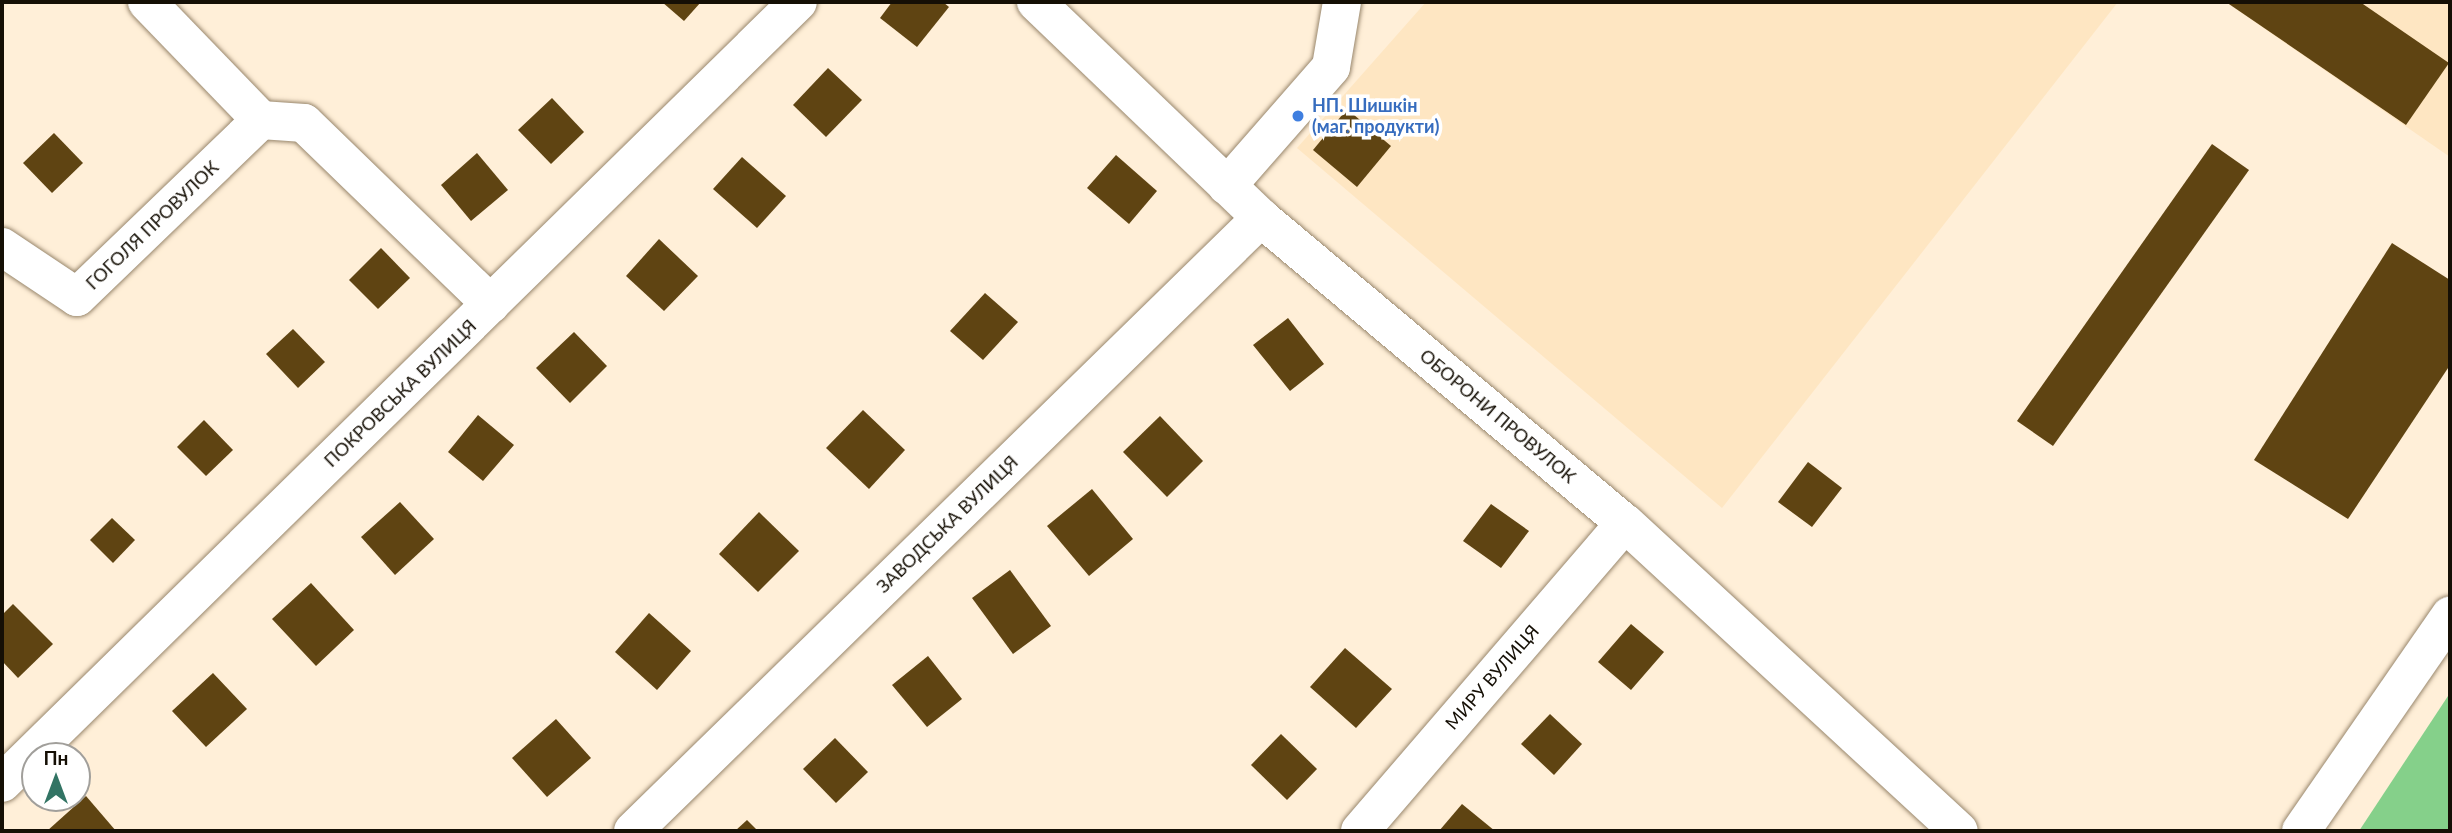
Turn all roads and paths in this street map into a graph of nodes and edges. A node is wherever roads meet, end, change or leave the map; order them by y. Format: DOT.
graph roads {
  1 [pos="147,2"];
  2 [pos="797,2"];
  3 [pos="1036,2"];
  4 [pos="1342,2"];
  5 [pos="261,120"];
  6 [pos="1227,186"];
  7 [pos="1261,218"];
  8 [pos="2,247"];
  9 [pos="491,304"];
  10 [pos="1625,523"];
  11 [pos="2450,615"];
  12 [pos="2,783"];
  13 [pos="634,831"];
  14 [pos="1360,831"];
  15 [pos="1959,831"];
  16 [pos="2301,831"];
  1 -- 5 [label="street"];
  2 -- 9 [label="street, ПОКРОВСЬКА ВУЛИЦЯ"];
  3 -- 6 [label="street, ОБОРОНИ ПРОВУЛОК"];
  4 -- 6 [label="street"];
  5 -- 8 [label="street, ГОГОЛЯ ПРОВУЛОК"];
  5 -- 9 [label="street"];
  6 -- 7 [label="street, ОБОРОНИ ПРОВУЛОК"];
  7 -- 10 [label="street, ОБОРОНИ ПРОВУЛОК"];
  7 -- 13 [label="street, ЗАВОДСЬКА ВУЛИЦЯ"];
  9 -- 12 [label="street, ПОКРОВСЬКА ВУЛИЦЯ"];
  10 -- 14 [label="street, МИРУ ВУЛИЦЯ"];
  10 -- 15 [label="street, ОБОРОНИ ПРОВУЛОК"];
  11 -- 16 [label="street"];
}
